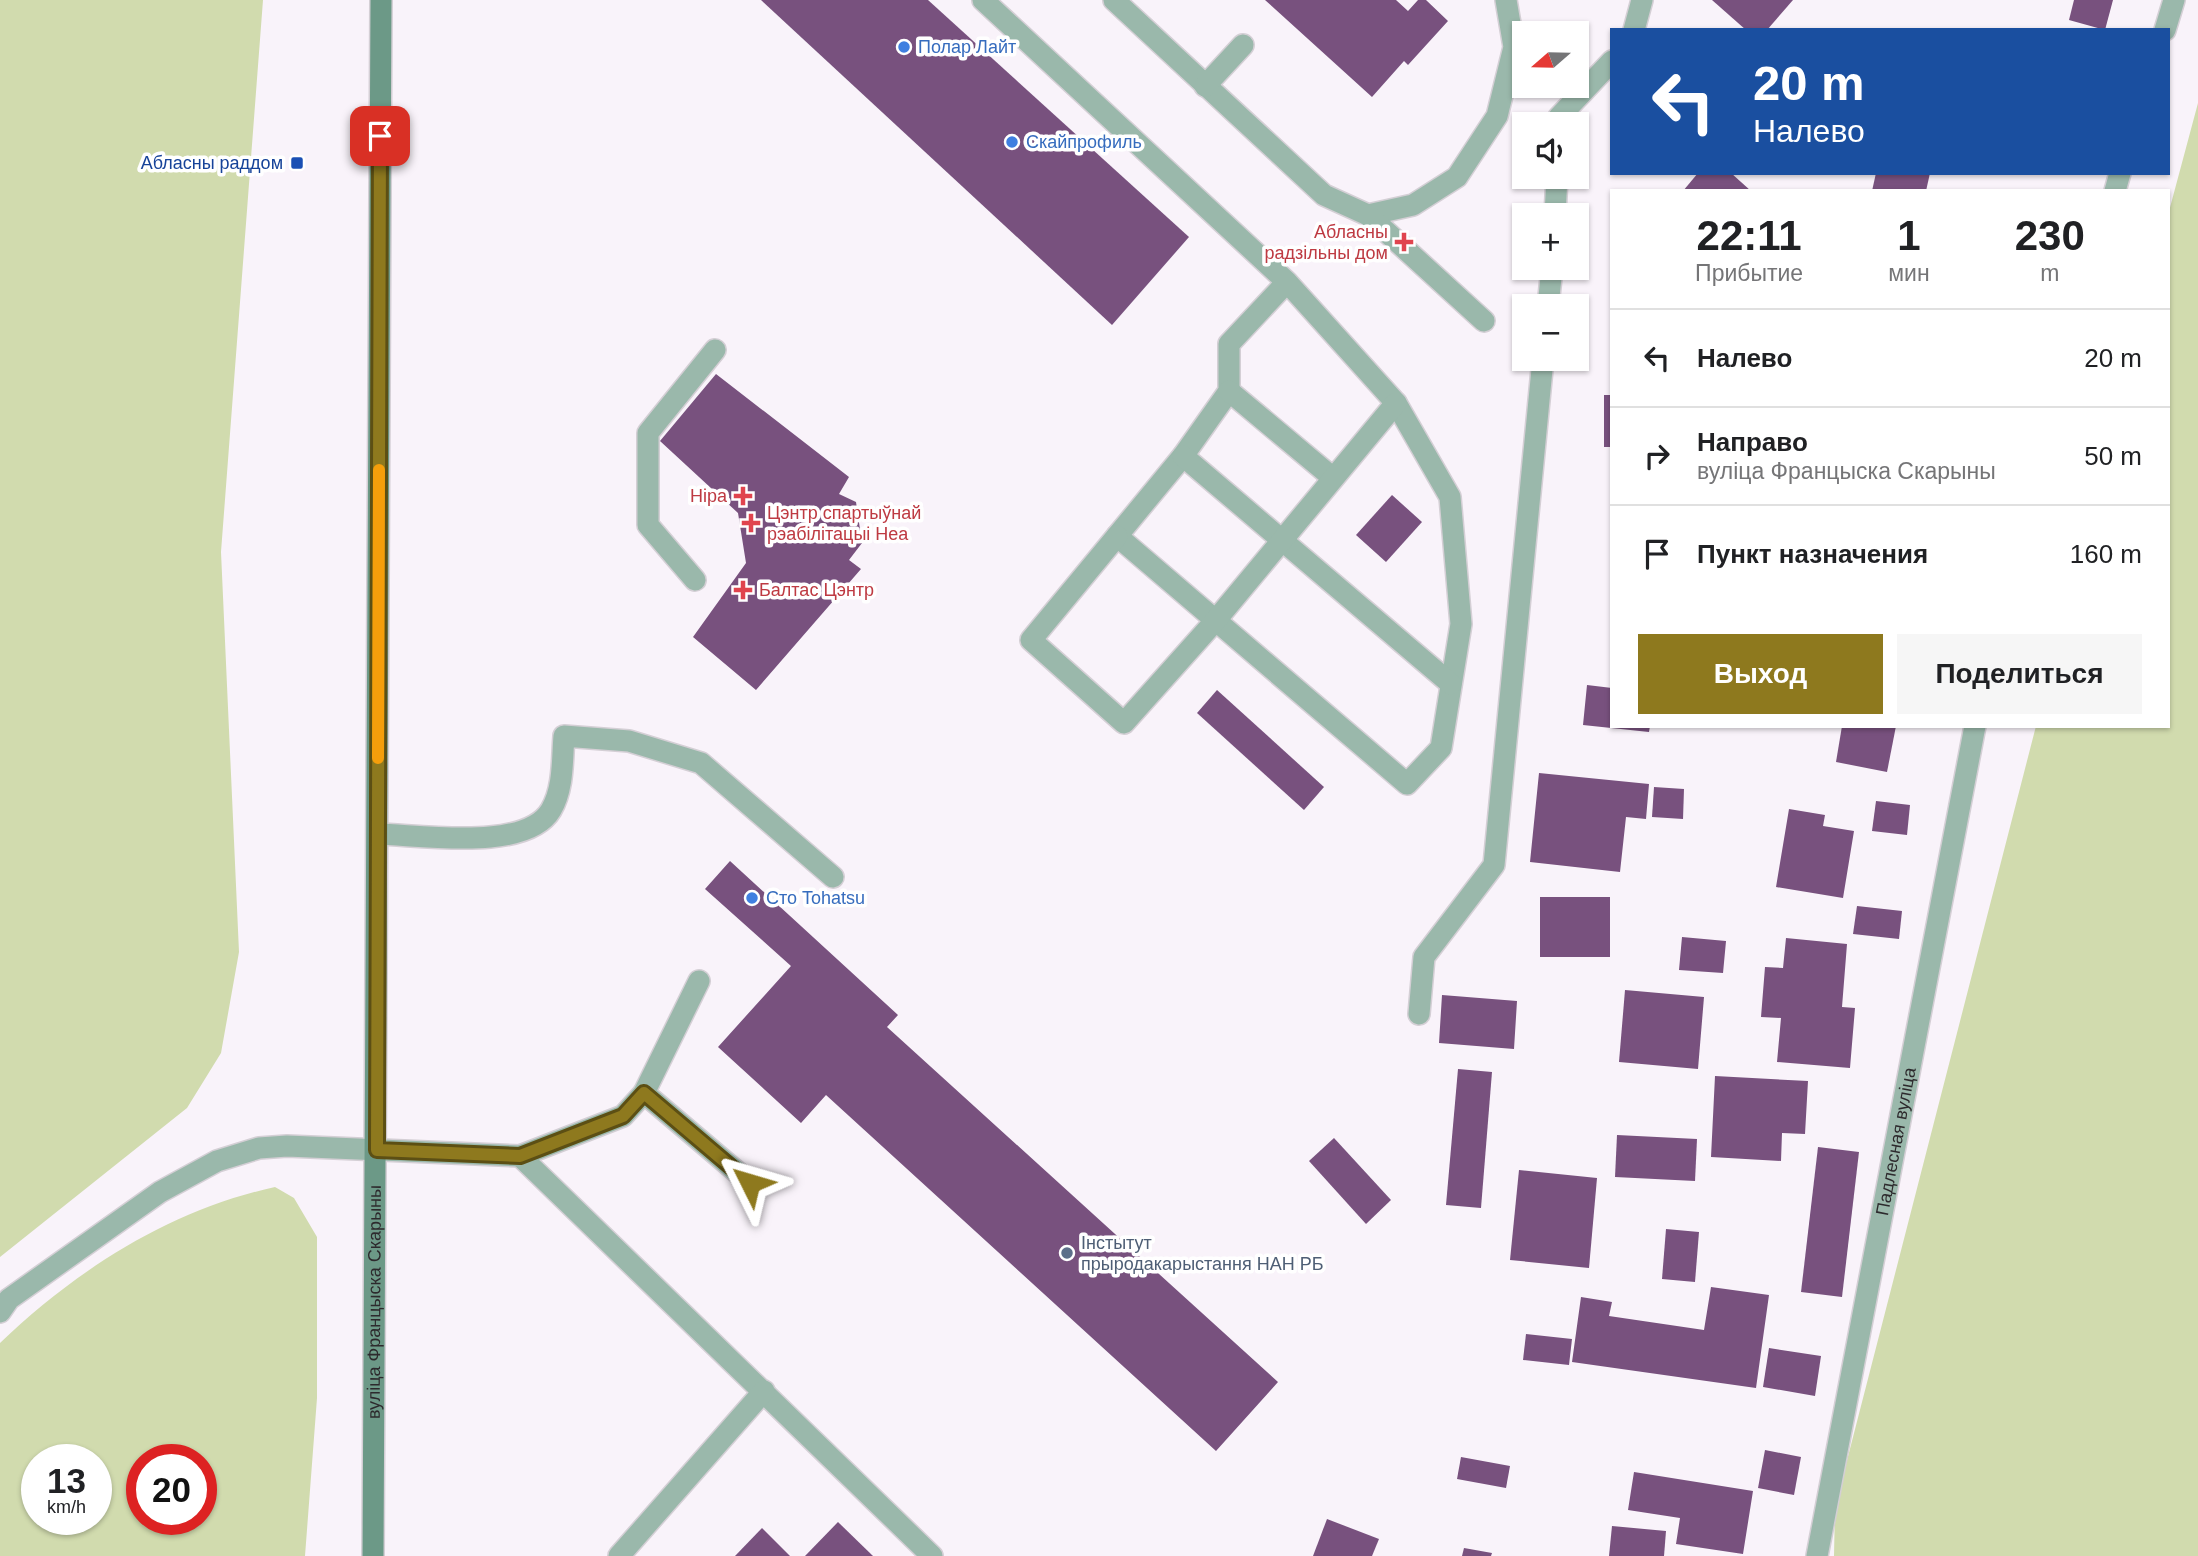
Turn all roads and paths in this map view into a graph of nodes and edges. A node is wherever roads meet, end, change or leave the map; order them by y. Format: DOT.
graph roads {
  1 [pos="381,0"];
  2 [pos="983,0"];
  3 [pos="1114,0"];
  4 [pos="1506,0"];
  5 [pos="1642,0"];
  6 [pos="2174,0"];
  7 [pos="1635,28"];
  8 [pos="2166,28"];
  9 [pos="1243,46"];
  10 [pos="1610,63"];
  11 [pos="1205,86"];
  12 [pos="1564,112"];
  13 [pos="1368,215"];
  14 [pos="1286,282"];
  15 [pos="1484,321"];
  16 [pos="715,350"];
  17 [pos="1542,371"];
  18 [pos="1229,391"];
  19 [pos="1396,403"];
  20 [pos="1183,456"];
  21 [pos="1333,478"];
  22 [pos="1117,536"];
  23 [pos="1282,540"];
  24 [pos="695,580"];
  25 [pos="1216,620"];
  26 [pos="1451,684"];
  27 [pos="1975,728"];
  28 [pos="377,834"];
  29 [pos="833,877"];
  30 [pos="699,981"];
  31 [pos="1419,1014"];
  32 [pos="644,1093"];
  33 [pos="377,1150"];
  34 [pos="520,1156"];
  35 [pos="750,1183"];
  36 [pos="0,1312"];
  37 [pos="764,1391"];
  38 [pos="373,1556"];
  39 [pos="620,1556"];
  40 [pos="932,1556"];
  41 [pos="1817,1556"];
  1 -- 28 [label="main road, вуліца Францыска Скарыны"];
  2 -- 14 [label="street"];
  3 -- 11 [label="street"];
  4 -- 13 [label="street"];
  5 -- 7 [label="street"];
  6 -- 8 [label="street"];
  9 -- 11 [label="street"];
  10 -- 12 [label="street"];
  11 -- 13 [label="street"];
  13 -- 15 [label="street"];
  14 -- 18 [label="street"];
  14 -- 19 [label="street"];
  16 -- 24 [label="street"];
  17 -- 31 [label="street"];
  18 -- 20 [label="street"];
  18 -- 21 [label="street"];
  19 -- 21 [label="street"];
  19 -- 26 [label="street"];
  20 -- 22 [label="street"];
  20 -- 23 [label="street"];
  21 -- 23 [label="street"];
  22 -- 25 [label="street"];
  22 -- 25 [label="street"];
  23 -- 25 [label="street"];
  23 -- 26 [label="street"];
  25 -- 26 [label="street"];
  27 -- 41 [label="street, Падлесная вуліца"];
  28 -- 29 [label="street"];
  28 -- 33 [label="main road, вуліца Францыска Скарыны"];
  30 -- 32 [label="street"];
  32 -- 34 [label="street"];
  32 -- 35 [label="street"];
  33 -- 34 [label="street"];
  33 -- 36 [label="street"];
  33 -- 38 [label="main road, вуліца Францыска Скарыны"];
  34 -- 37 [label="street"];
  37 -- 39 [label="street"];
  37 -- 40 [label="street"];
}
